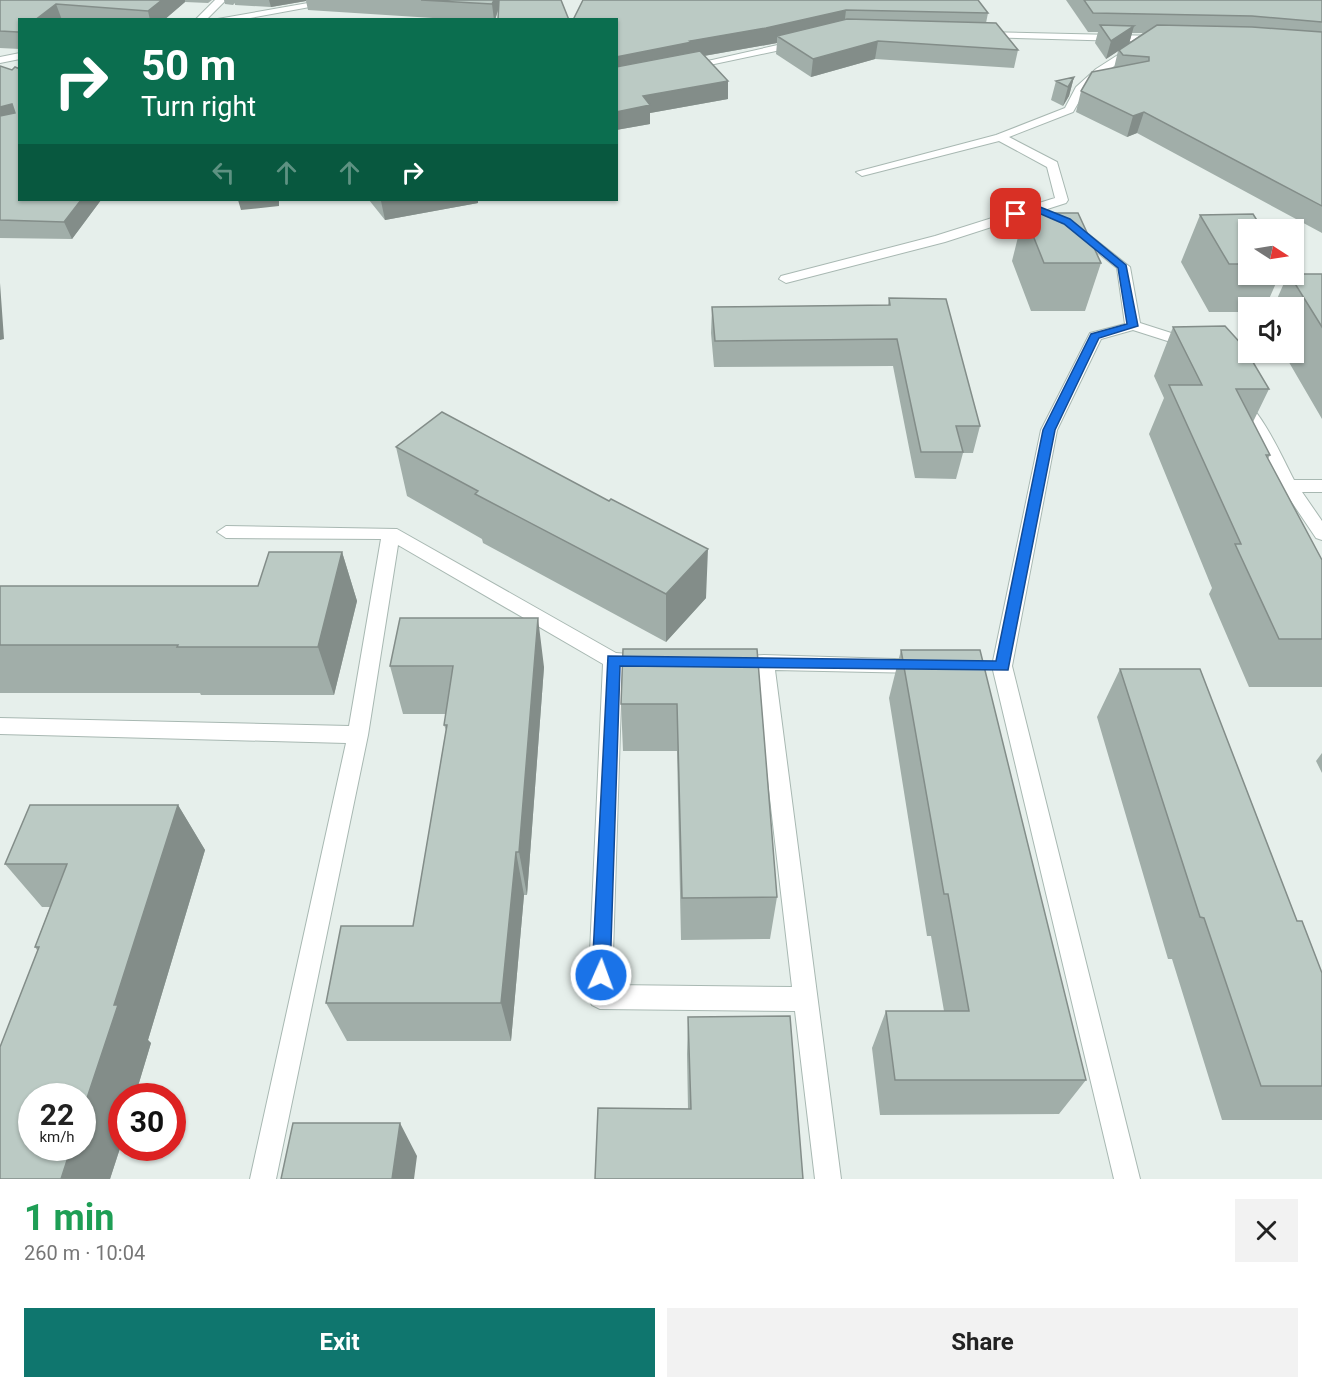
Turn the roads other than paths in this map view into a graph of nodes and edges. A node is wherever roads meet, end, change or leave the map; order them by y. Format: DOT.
graph roads {
  1 [pos="221,0"];
  2 [pos="343,0"];
  3 [pos="202,18"];
  4 [pos="230,18"];
  5 [pos="973,35"];
  6 [pos="1146,39"];
  7 [pos="1168,39"];
  8 [pos="811,40"];
  9 [pos="18,57"];
  10 [pos="0,60"];
  11 [pos="679,69"];
  12 [pos="1000,137"];
  13 [pos="862,172"];
  14 [pos="1035,208"];
  15 [pos="786,279"];
  16 [pos="1133,326"];
  17 [pos="1199,358"];
  18 [pos="1228,391"];
  19 [pos="1289,486"];
  20 [pos="1322,486"];
  21 [pos="226,532"];
  22 [pos="391,533"];
  23 [pos="1322,534"];
  24 [pos="613,660"];
  25 [pos="671,661"];
  26 [pos="718,662"];
  27 [pos="765,662"];
  28 [pos="943,665"];
  29 [pos="979,666"];
  30 [pos="1002,666"];
  31 [pos="0,726"];
  32 [pos="358,735"];
  33 [pos="806,999"];
  34 [pos="263,1179"];
  35 [pos="828,1179"];
  36 [pos="1127,1179"];
  1 -- 3 [label="street"];
  2 -- 4 [label="street"];
  5 -- 6 [label="street"];
  6 -- 7 [label="street"];
  6 -- 12 [label="street"];
  8 -- 11 [label="street"];
  9 -- 10 [label="street"];
  12 -- 13 [label="street"];
  12 -- 14 [label="street"];
  14 -- 15 [label="street"];
  14 -- 16 [label="street"];
  16 -- 17 [label="street"];
  16 -- 30 [label="street"];
  18 -- 19 [label="street"];
  19 -- 20 [label="street"];
  19 -- 23 [label="street"];
  21 -- 22 [label="street"];
  22 -- 24 [label="street"];
  22 -- 32 [label="street"];
  24 -- 25 [label="street"];
  24 -- 33 [label="street"];
  26 -- 27 [label="street"];
  27 -- 28 [label="street"];
  27 -- 33 [label="street"];
  29 -- 30 [label="street"];
  30 -- 36 [label="street"];
  31 -- 32 [label="street"];
  32 -- 34 [label="street"];
  33 -- 35 [label="street"];
}
